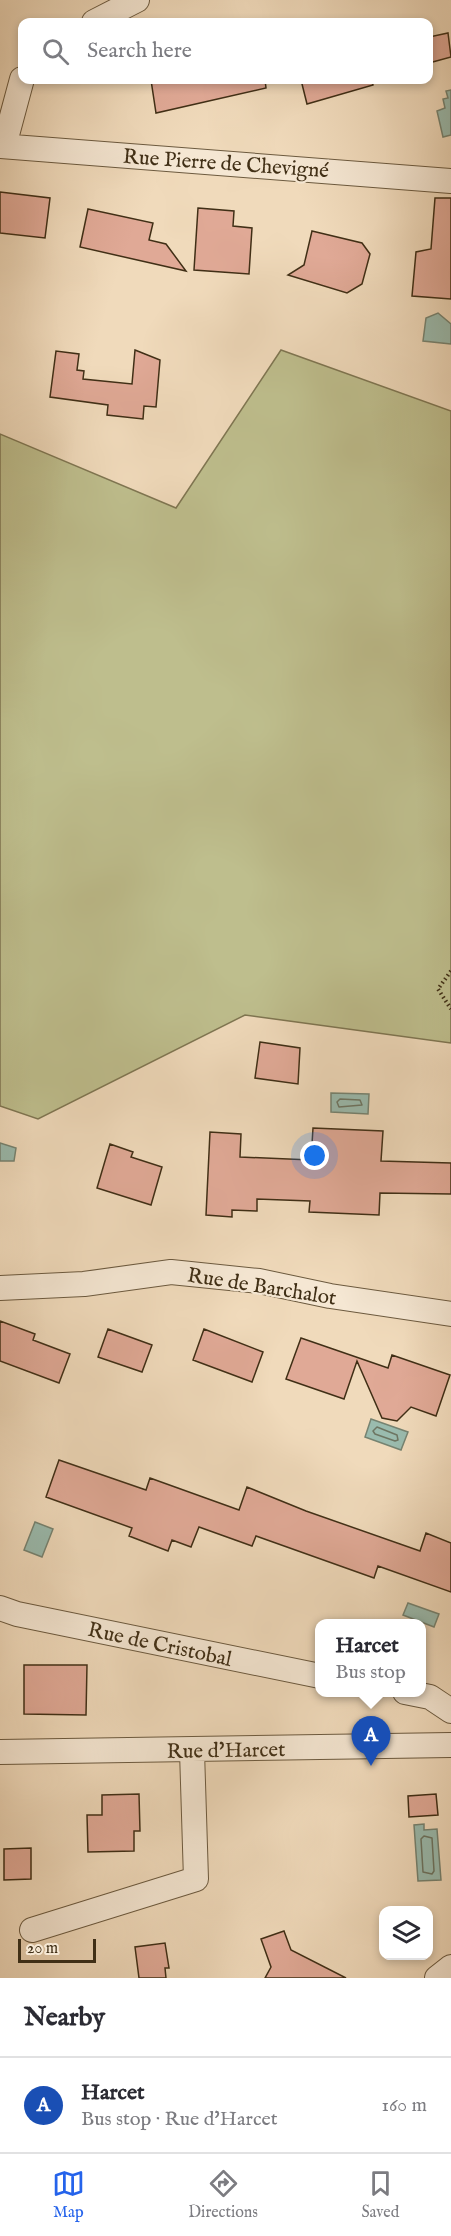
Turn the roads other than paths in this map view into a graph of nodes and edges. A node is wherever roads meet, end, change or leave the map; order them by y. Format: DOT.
graph roads {
  1 [pos="137,0"];
  2 [pos="102,18"];
  3 [pos="21,84"];
  4 [pos="2,146"];
  5 [pos="451,181"];
  6 [pos="0,1288"];
  7 [pos="451,1314"];
  8 [pos="0,1608"];
  9 [pos="315,1675"];
  10 [pos="426,1696"];
  11 [pos="451,1711"];
  12 [pos="451,1745"];
  13 [pos="192,1751"];
  14 [pos="0,1752"];
  15 [pos="32,1930"];
  16 [pos="451,1967"];
  17 [pos="437,1978"];
  1 -- 2 [label="street"];
  3 -- 4 [label="street"];
  4 -- 5 [label="street, Rue Pierre de Chevigné"];
  6 -- 7 [label="street, Rue de Barchalot"];
  8 -- 9 [label="street, Rue de Cristobal"];
  10 -- 11 [label="street"];
  12 -- 13 [label="street, Rue d'Harcet"];
  13 -- 14 [label="street, Rue d'Harcet"];
  13 -- 15 [label="street"];
  16 -- 17 [label="street"];
}
